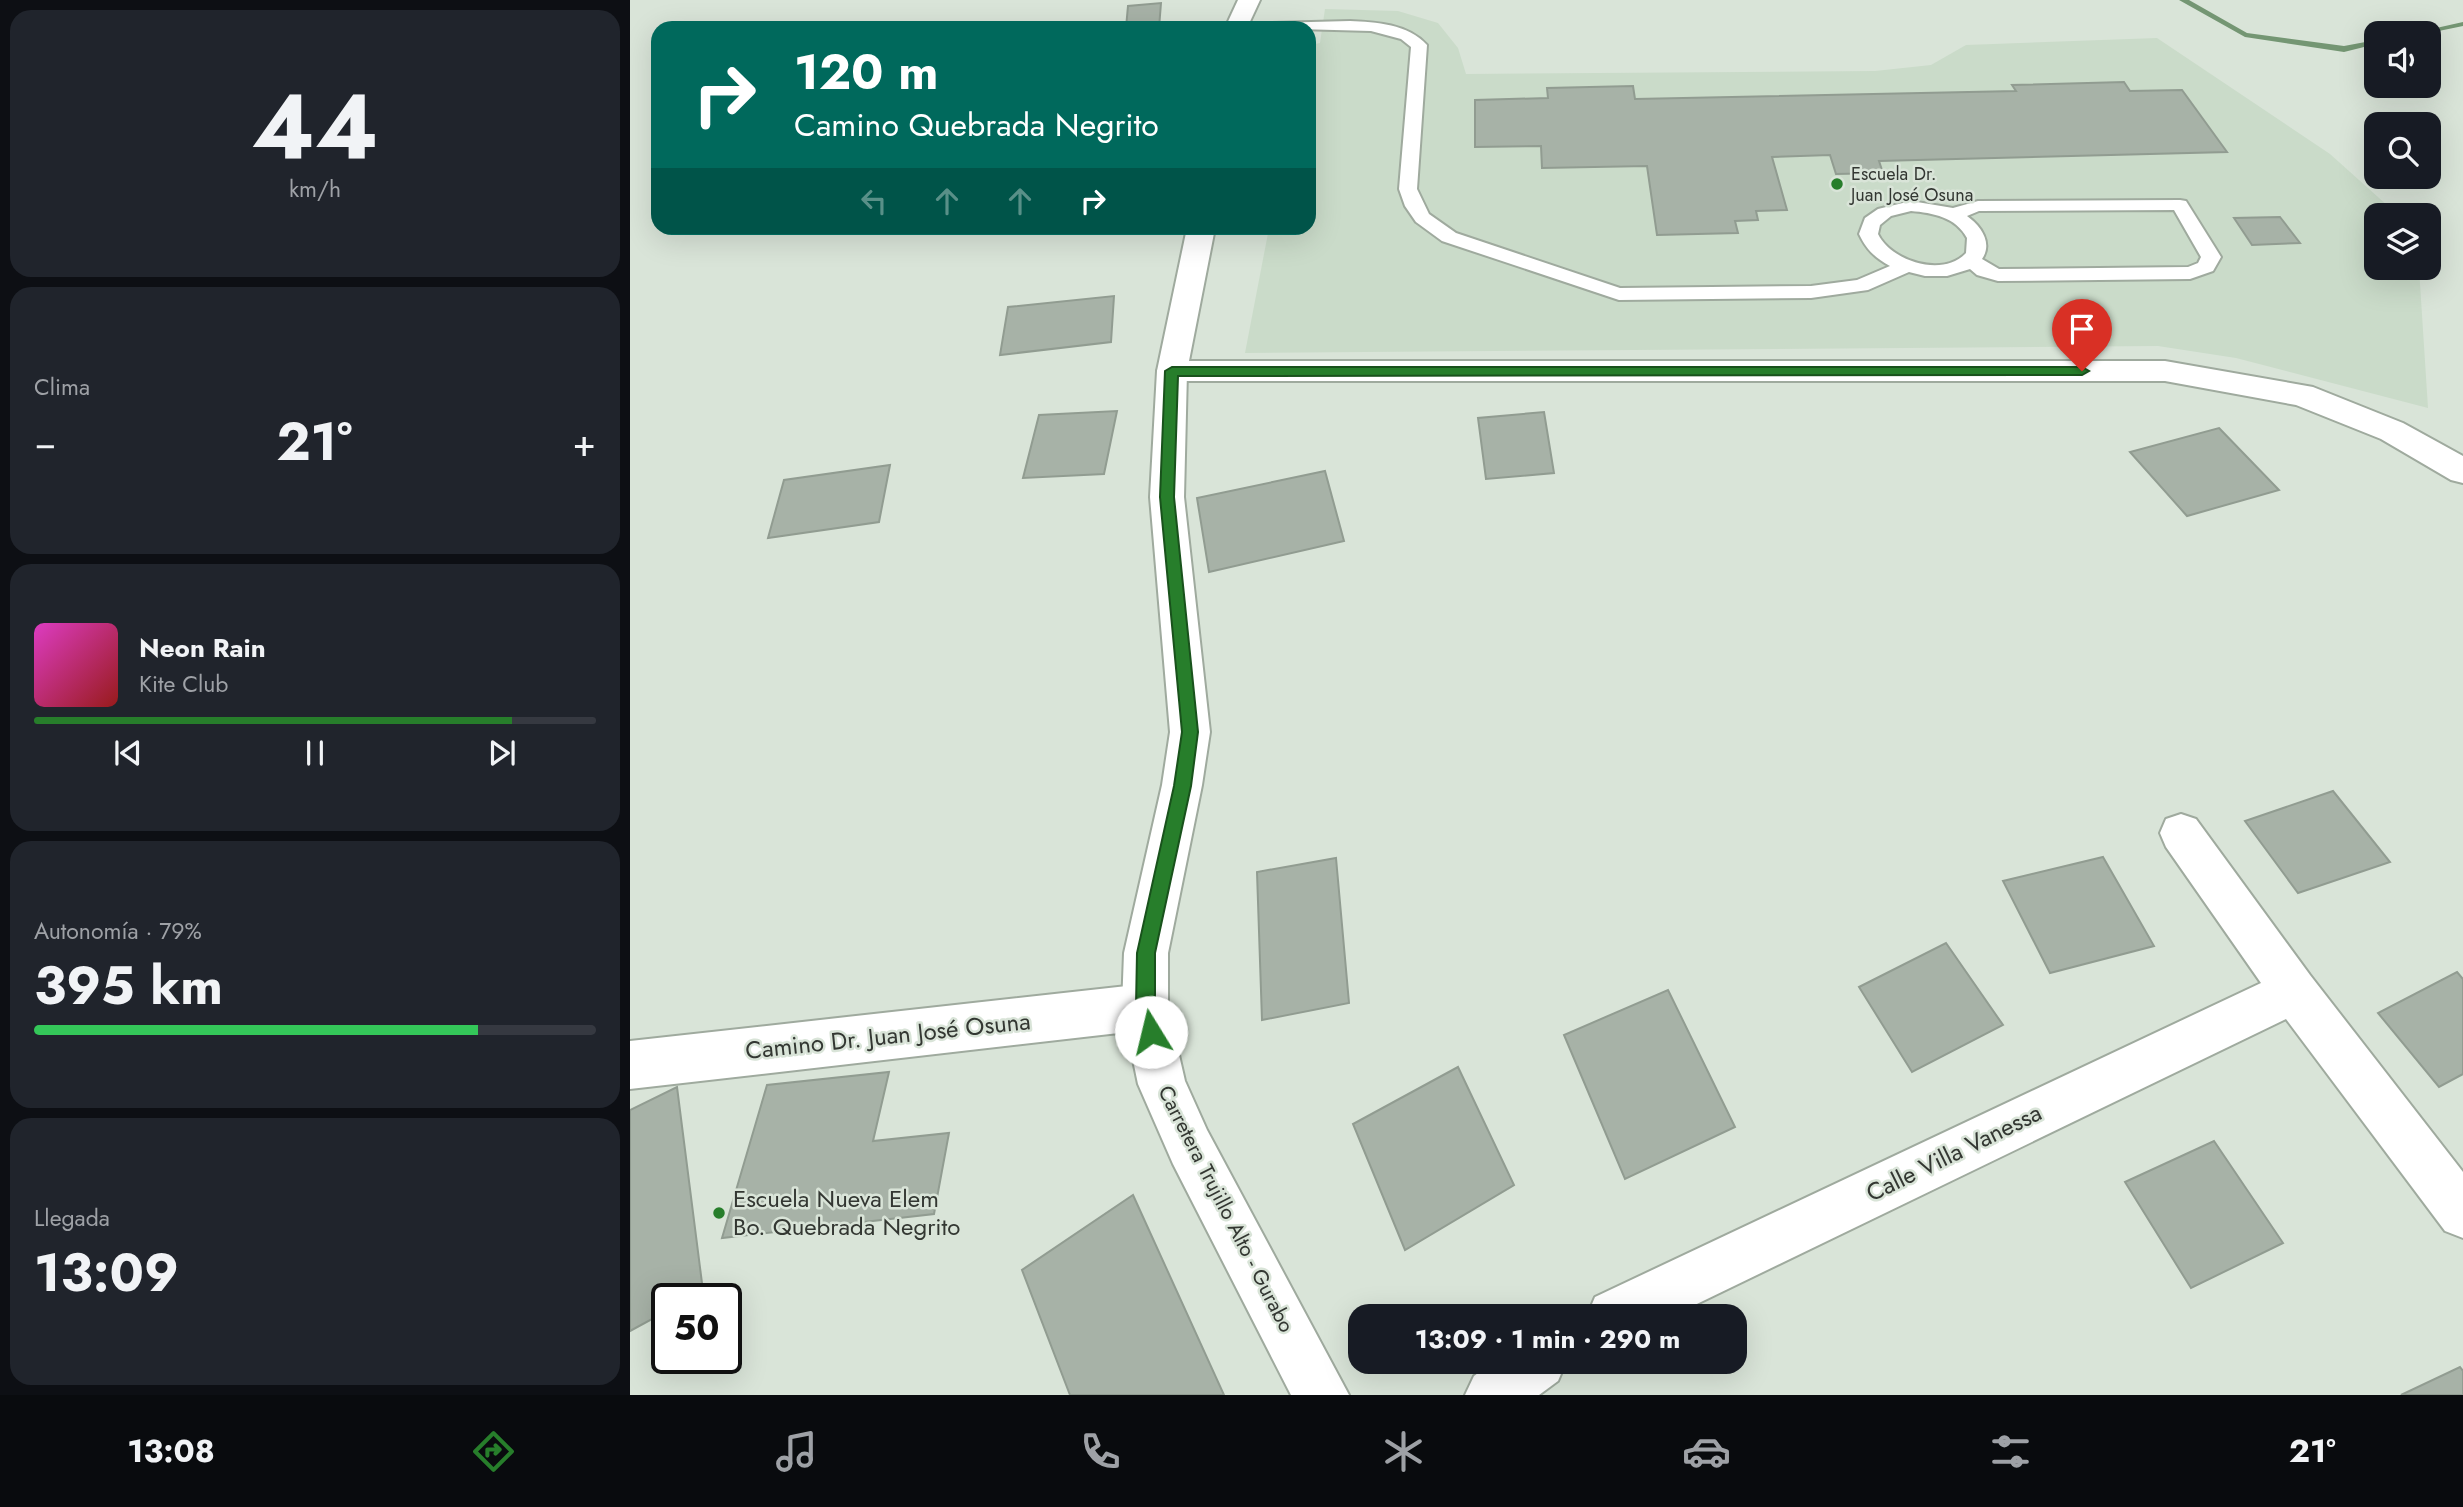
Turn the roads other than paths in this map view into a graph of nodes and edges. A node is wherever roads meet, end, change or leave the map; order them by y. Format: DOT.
graph roads {
  1 [pos="1249,0"];
  2 [pos="1239,21"];
  3 [pos="1316,28"];
  4 [pos="1952,214"];
  5 [pos="1200,235"];
  6 [pos="1972,261"];
  7 [pos="1905,267"];
  8 [pos="1172,371"];
  9 [pos="2463,471"];
  10 [pos="2181,833"];
  11 [pos="2294,990"];
  12 [pos="1145,1007"];
  13 [pos="630,1065"];
  14 [pos="2463,1213"];
  15 [pos="1639,1304"];
  16 [pos="1522,1374"];
  17 [pos="1321,1395"];
  18 [pos="1493,1395"];
  1 -- 2 [label="street"];
  3 -- 7 [label="lane"];
  4 -- 6 [label="lane"];
  4 -- 6 [label="lane"];
  4 -- 7 [label="lane"];
  5 -- 8 [label="street, Carretera Trujillo Alto - Gurabo"];
  6 -- 7 [label="lane"];
  8 -- 9 [label="street"];
  8 -- 12 [label="street, Carretera Trujillo Alto - Gurabo"];
  10 -- 11 [label="street"];
  11 -- 14 [label="street"];
  11 -- 15 [label="street, Calle Villa Vanessa"];
  12 -- 13 [label="street, Camino Dr. Juan José Osuna"];
  12 -- 17 [label="street, Carretera Trujillo Alto - Gurabo"];
  16 -- 18 [label="street"];
}
